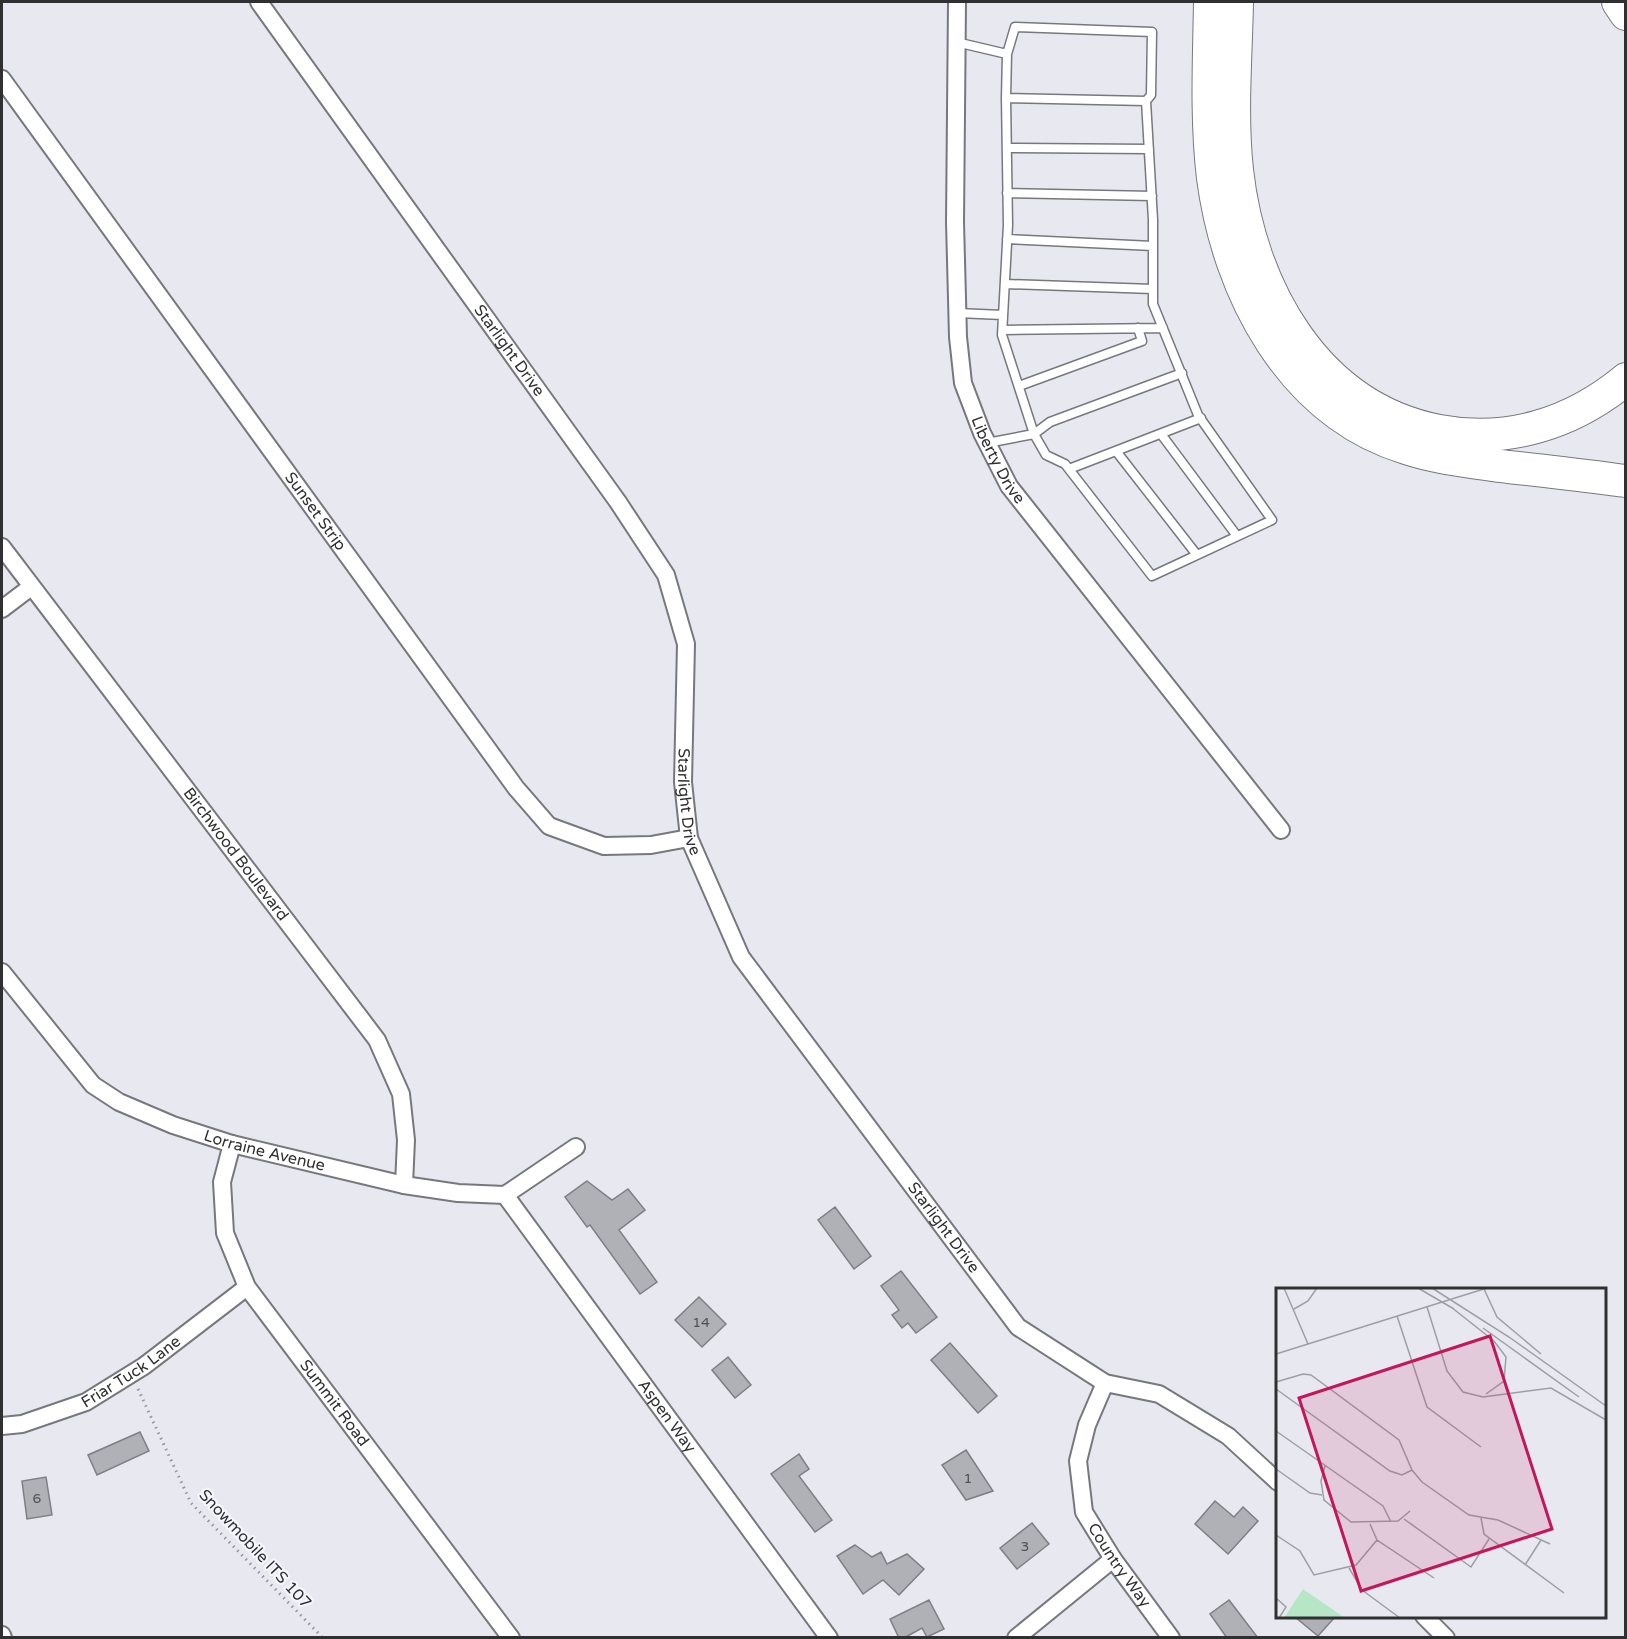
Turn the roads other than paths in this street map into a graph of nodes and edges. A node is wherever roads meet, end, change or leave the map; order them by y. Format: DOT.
graph roads {
  1 [pos="259,2"];
  2 [pos="957,2"];
  3 [pos="1210,2"];
  4 [pos="1237,2"];
  5 [pos="1618,2"];
  6 [pos="1626,14"];
  7 [pos="956,42"];
  8 [pos="1007,54"];
  9 [pos="2,79"];
  10 [pos="1006,98"];
  11 [pos="1146,101"];
  12 [pos="1007,147"];
  13 [pos="1149,149"];
  14 [pos="1007,193"];
  15 [pos="1152,196"];
  16 [pos="1007,240"];
  17 [pos="1153,246"];
  18 [pos="1005,284"];
  19 [pos="1153,289"];
  20 [pos="957,313"];
  21 [pos="1003,315"];
  22 [pos="1138,328"];
  23 [pos="1163,328"];
  24 [pos="1002,330"];
  25 [pos="1182,373"];
  26 [pos="1626,380"];
  27 [pos="1019,386"];
  28 [pos="1201,418"];
  29 [pos="1034,434"];
  30 [pos="1161,434"];
  31 [pos="987,443"];
  32 [pos="1116,451"];
  33 [pos="1069,469"];
  34 [pos="1626,481"];
  35 [pos="1237,536"];
  36 [pos="2,547"];
  37 [pos="1197,555"];
  38 [pos="31,587"];
  39 [pos="2,609"];
  40 [pos="1281,830"];
  41 [pos="688,838"];
  42 [pos="2,972"];
  43 [pos="232,1144"];
  44 [pos="576,1147"];
  45 [pos="404,1185"];
  46 [pos="505,1195"];
  47 [pos="247,1287"];
  48 [pos="1105,1383"];
  49 [pos="2,1426"];
  50 [pos="1276,1480"];
  51 [pos="1113,1559"];
  52 [pos="1425,1618"];
  53 [pos="511,1638"];
  54 [pos="830,1638"];
  55 [pos="1016,1638"];
  56 [pos="1171,1638"];
  57 [pos="1446,1638"];
  1 -- 41 [label="street, Starlight Drive"];
  2 -- 7 [label="street, Liberty Drive"];
  3 -- 34 [label="highway"];
  4 -- 26 [label="highway"];
  5 -- 6 [label="highway"];
  7 -- 8 [label="lane"];
  7 -- 20 [label="street, Liberty Drive"];
  8 -- 10 [label="lane"];
  8 -- 11 [label="lane"];
  9 -- 41 [label="street, Sunset Strip"];
  10 -- 11 [label="lane"];
  10 -- 12 [label="lane"];
  11 -- 13 [label="lane"];
  12 -- 13 [label="lane"];
  12 -- 14 [label="lane"];
  13 -- 15 [label="lane"];
  14 -- 15 [label="lane"];
  14 -- 16 [label="lane"];
  15 -- 17 [label="lane"];
  16 -- 17 [label="lane"];
  16 -- 18 [label="lane"];
  17 -- 19 [label="lane"];
  18 -- 19 [label="lane"];
  18 -- 21 [label="lane"];
  19 -- 23 [label="lane"];
  20 -- 21 [label="lane"];
  20 -- 31 [label="street, Liberty Drive"];
  21 -- 24 [label="lane"];
  22 -- 23 [label="lane"];
  22 -- 24 [label="lane"];
  22 -- 27 [label="lane"];
  23 -- 25 [label="lane"];
  24 -- 27 [label="lane"];
  25 -- 28 [label="lane"];
  25 -- 29 [label="lane"];
  27 -- 29 [label="lane"];
  28 -- 30 [label="lane"];
  28 -- 35 [label="lane"];
  29 -- 31 [label="lane"];
  29 -- 33 [label="lane"];
  30 -- 32 [label="lane"];
  30 -- 35 [label="lane"];
  31 -- 40 [label="street, Liberty Drive"];
  32 -- 33 [label="lane"];
  32 -- 37 [label="lane"];
  33 -- 37 [label="lane"];
  35 -- 37 [label="lane"];
  36 -- 38 [label="street, Birchwood Boulevard"];
  38 -- 39 [label="street"];
  38 -- 45 [label="street, Birchwood Boulevard"];
  41 -- 48 [label="street, Starlight Drive"];
  42 -- 43 [label="street, Lorraine Avenue"];
  43 -- 45 [label="street, Lorraine Avenue"];
  43 -- 47 [label="street, Summit Road"];
  44 -- 46 [label="street"];
  45 -- 46 [label="street, Lorraine Avenue"];
  46 -- 54 [label="street, Aspen Way"];
  47 -- 49 [label="street, Friar Tuck Lane"];
  47 -- 53 [label="street, Summit Road"];
  48 -- 50 [label="street, Starlight Drive"];
  48 -- 51 [label="street, Country Way"];
  51 -- 55 [label="street"];
  51 -- 56 [label="street, Country Way"];
  52 -- 57 [label="street"];
}
